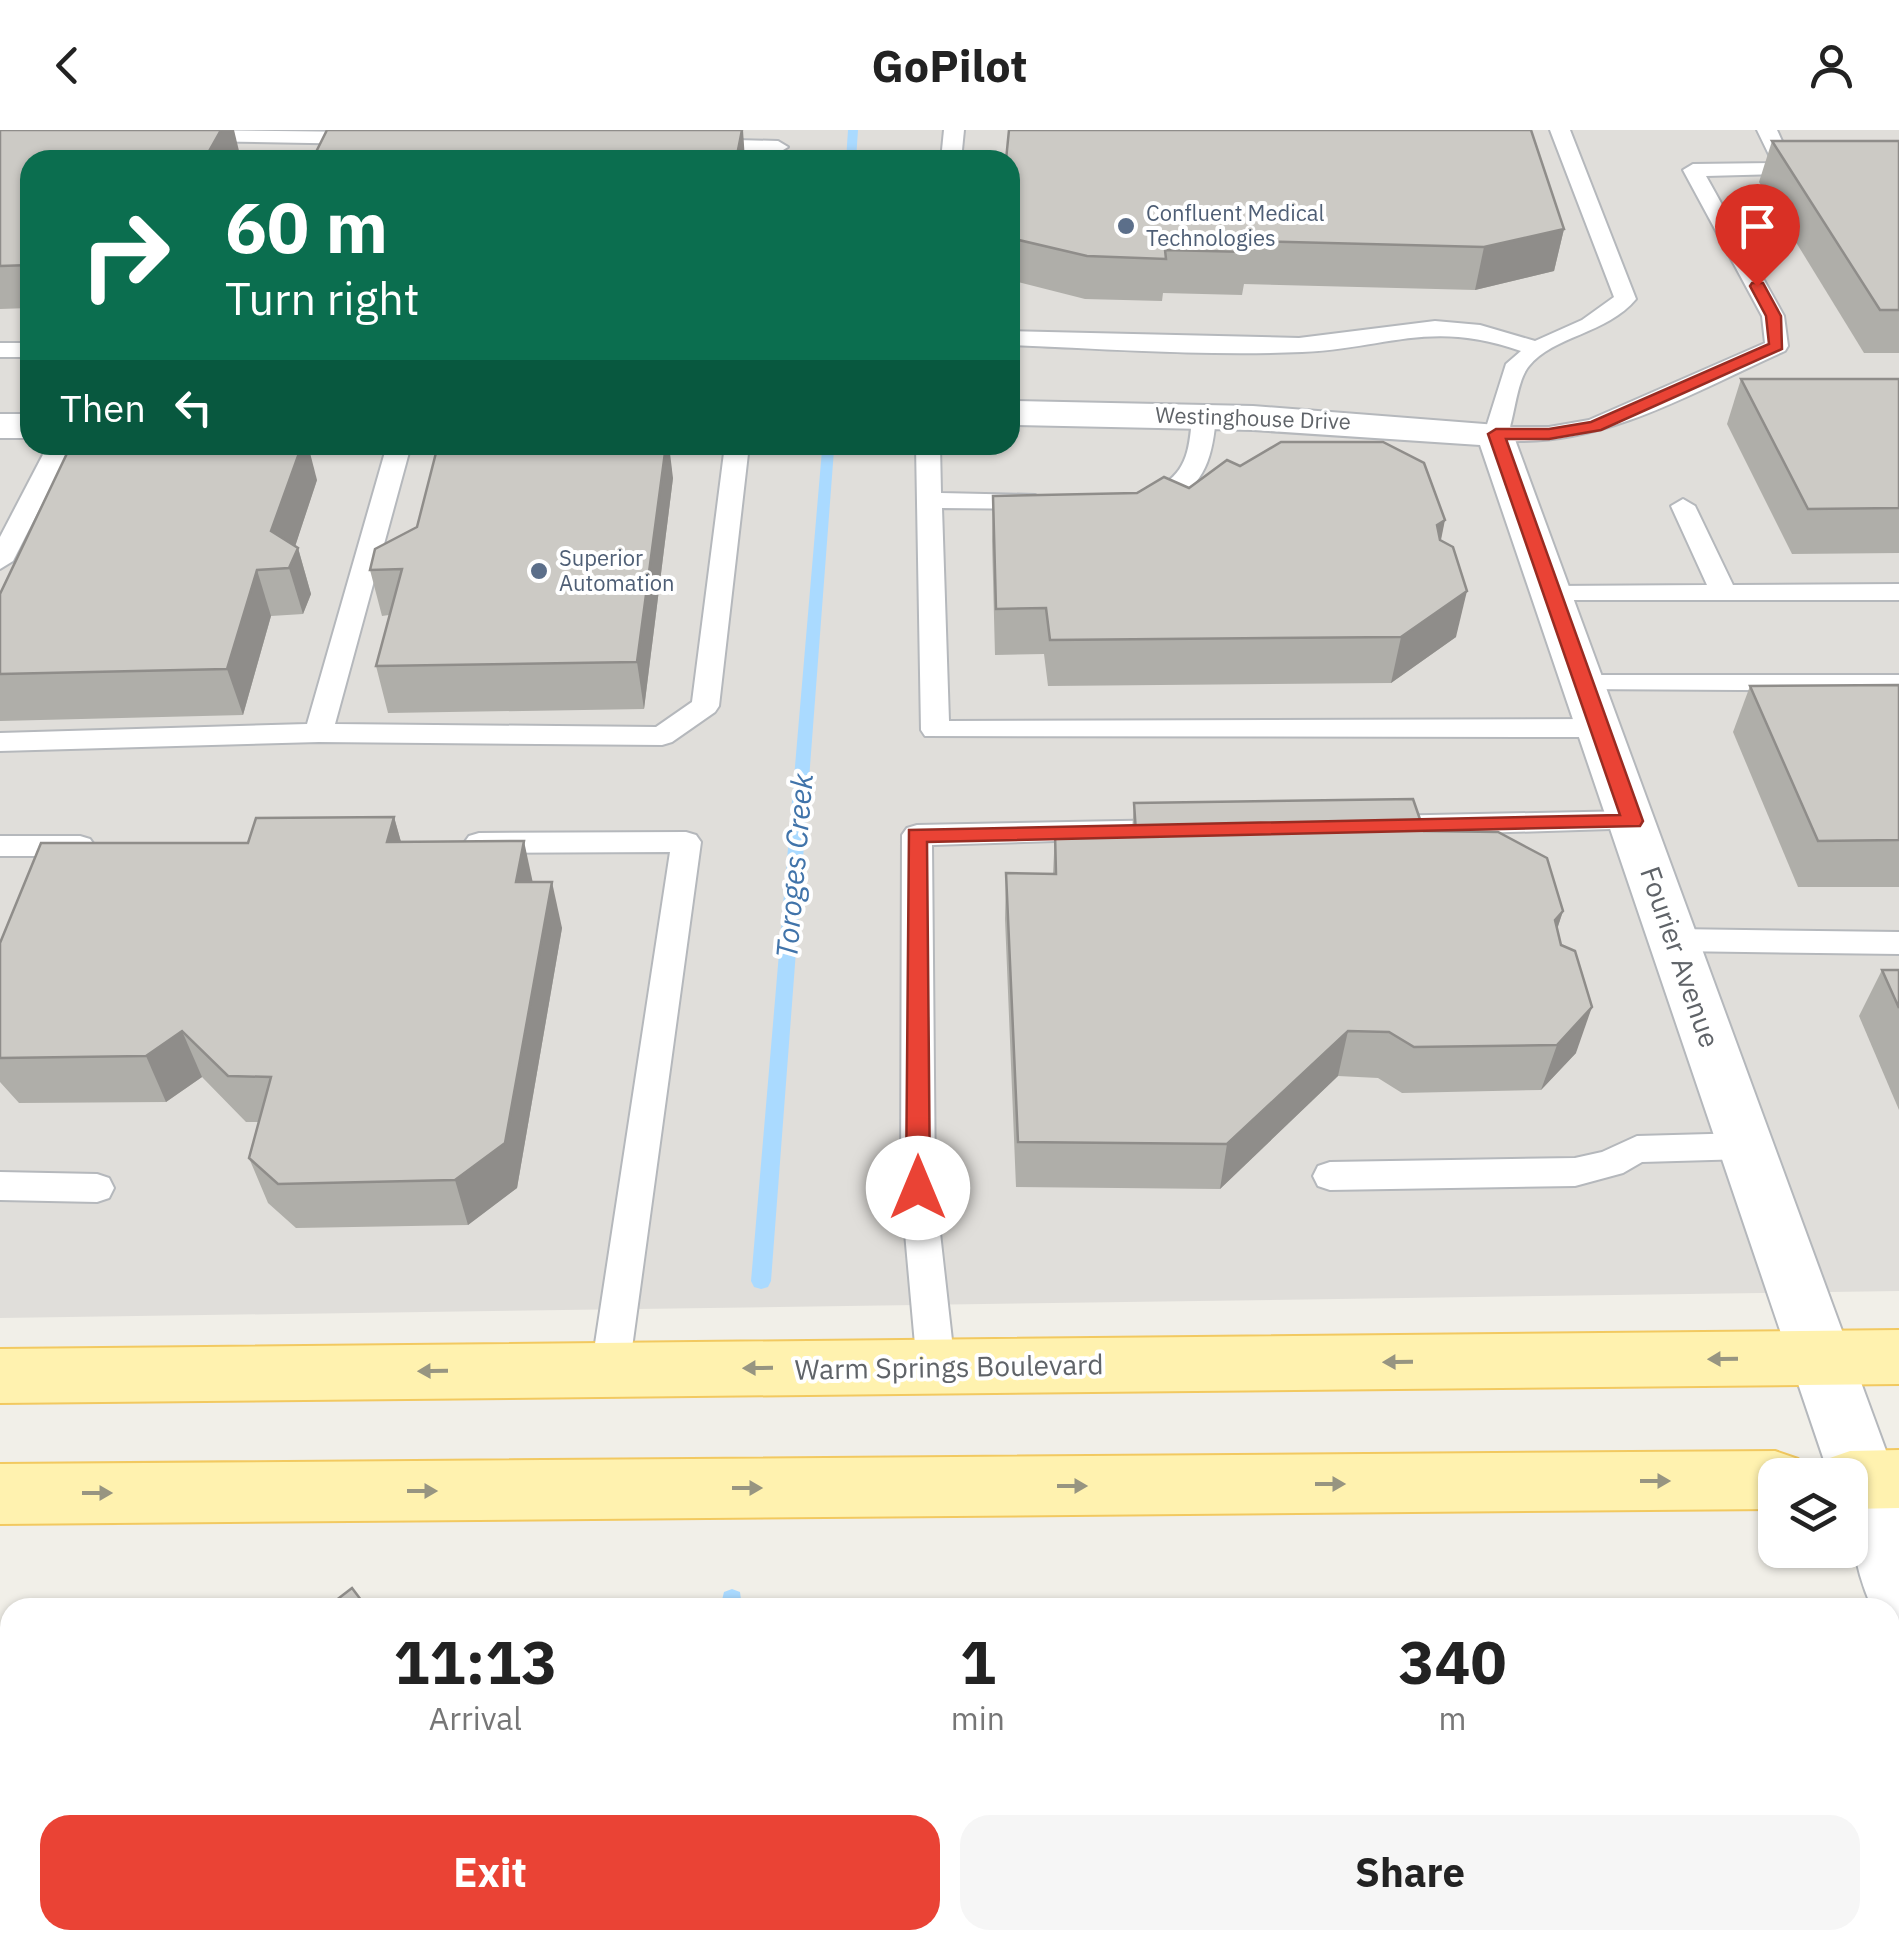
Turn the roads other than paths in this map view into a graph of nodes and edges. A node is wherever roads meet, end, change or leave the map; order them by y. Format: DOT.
graph roads {
  1 [pos="1560,130"];
  2 [pos="1767,130"];
  3 [pos="178,134"];
  4 [pos="317,134"];
  5 [pos="393,139"];
  6 [pos="682,145"];
  7 [pos="778,146"];
  8 [pos="1785,170"];
  9 [pos="1823,170"];
  10 [pos="1020,338"];
  11 [pos="1538,349"];
  12 [pos="1020,413"];
  13 [pos="1204,416"];
  14 [pos="1496,434"];
  15 [pos="55,455"];
  16 [pos="396,455"];
  17 [pos="736,455"];
  18 [pos="928,455"];
  19 [pos="929,500"];
  20 [pos="1058,502"];
  21 [pos="1114,503"];
  22 [pos="1683,506"];
  23 [pos="0,561"];
  24 [pos="1899,592"];
  25 [pos="1724,593"];
  26 [pos="1552,594"];
  27 [pos="1899,683"];
  28 [pos="1592,706"];
  29 [pos="319,733"];
  30 [pos="0,742"];
  31 [pos="1632,821"];
  32 [pos="1354,827"];
  33 [pos="1195,830"];
  34 [pos="451,844"];
  35 [pos="0,846"];
  36 [pos="118,846"];
  37 [pos="1674,940"];
  38 [pos="1899,943"];
  39 [pos="1746,1146"];
  40 [pos="1330,1176"];
  41 [pos="0,1186"];
  42 [pos="97,1188"];
  43 [pos="1899,1357"];
  44 [pos="1821,1358"];
  45 [pos="936,1367"];
  46 [pos="610,1370"];
  47 [pos="0,1376"];
  48 [pos="1758,1480"];
  49 [pos="1871,1480"];
  50 [pos="0,1494"];
  51 [pos="1899,1590"];
  1 -- 11 [label="lane"];
  2 -- 8 [label="lane"];
  3 -- 4 [label="lane"];
  4 -- 5 [label="lane"];
  6 -- 7 [label="lane"];
  8 -- 9 [label="lane"];
  8 -- 14 [label="lane"];
  10 -- 11 [label="lane"];
  11 -- 14 [label="lane"];
  12 -- 13 [label="street, Westinghouse Drive"];
  13 -- 14 [label="street, Westinghouse Drive"];
  13 -- 21 [label="lane"];
  14 -- 26 [label="street, Fourier Avenue"];
  15 -- 23 [label="lane"];
  16 -- 29 [label="lane"];
  17 -- 29 [label="lane"];
  18 -- 19 [label="lane"];
  19 -- 20 [label="lane"];
  19 -- 28 [label="lane"];
  22 -- 25 [label="lane"];
  24 -- 25 [label="lane"];
  25 -- 26 [label="lane"];
  26 -- 28 [label="street, Fourier Avenue"];
  27 -- 28 [label="lane"];
  28 -- 31 [label="street, Fourier Avenue"];
  29 -- 30 [label="lane"];
  31 -- 32 [label="lane"];
  31 -- 37 [label="street, Fourier Avenue"];
  33 -- 45 [label="lane"];
  34 -- 46 [label="lane"];
  35 -- 36 [label="lane"];
  37 -- 38 [label="lane"];
  37 -- 39 [label="street, Fourier Avenue"];
  39 -- 40 [label="lane"];
  39 -- 44 [label="street, Fourier Avenue"];
  41 -- 42 [label="lane"];
  43 -- 44 [label="main road, Warm Springs Boulevard"];
  44 -- 45 [label="main road, Warm Springs Boulevard, one-way"];
  44 -- 49 [label="street, Fourier Avenue"];
  45 -- 46 [label="main road, Warm Springs Boulevard, one-way"];
  46 -- 47 [label="main road, Warm Springs Boulevard, one-way"];
  50 -- 48 [label="main road, one-way"];
  49 -- 51 [label="street, Fourier Avenue"];
}
